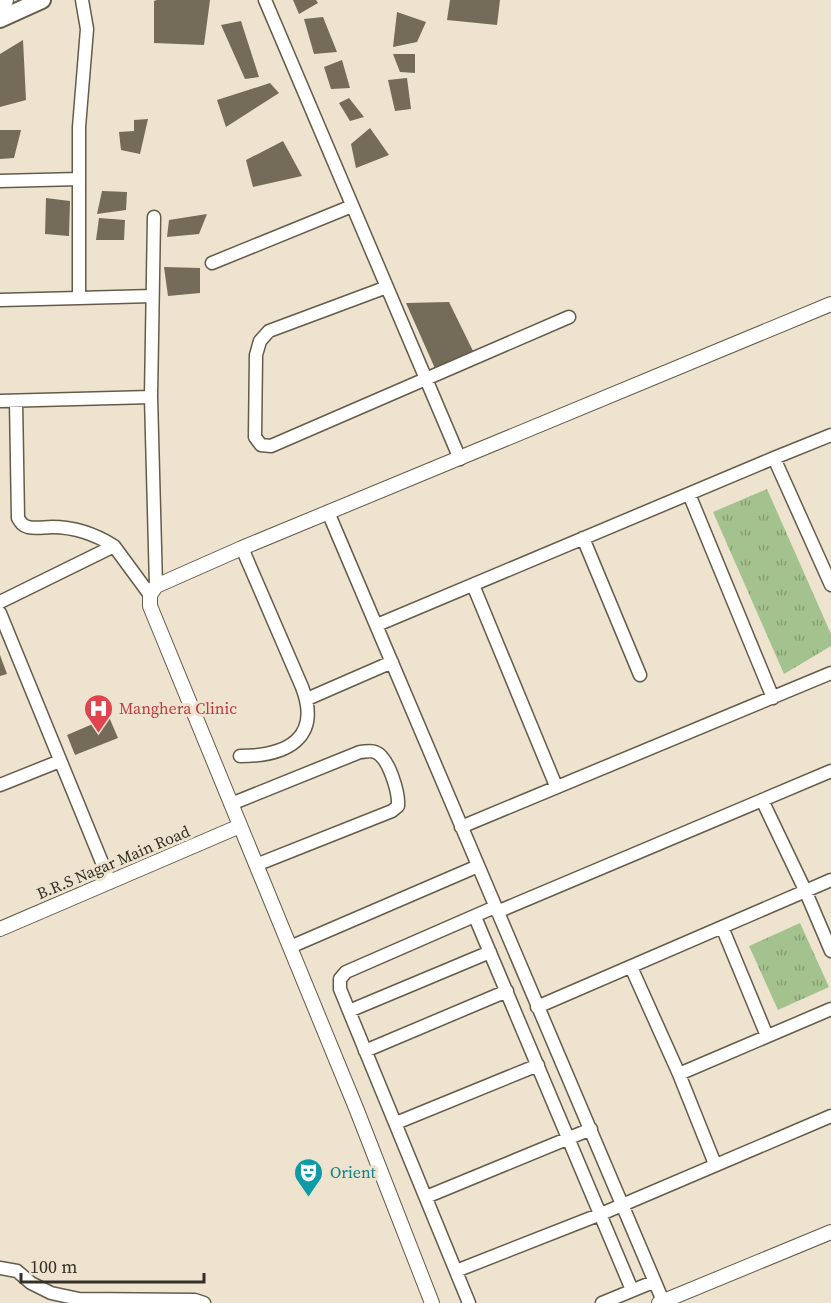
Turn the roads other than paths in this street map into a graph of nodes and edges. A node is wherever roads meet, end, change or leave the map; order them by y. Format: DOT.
graph roads {
  1 [pos="42,0"];
  2 [pos="82,0"];
  3 [pos="265,0"];
  4 [pos="0,19"];
  5 [pos="79,179"];
  6 [pos="0,181"];
  7 [pos="352,206"];
  8 [pos="154,217"];
  9 [pos="212,263"];
  10 [pos="387,287"];
  11 [pos="152,296"];
  12 [pos="79,298"];
  13 [pos="0,300"];
  14 [pos="831,304"];
  15 [pos="569,317"];
  16 [pos="427,380"];
  17 [pos="151,397"];
  18 [pos="16,401"];
  19 [pos="0,402"];
  20 [pos="831,435"];
  21 [pos="774,458"];
  22 [pos="460,459"];
  23 [pos="689,494"];
  24 [pos="328,512"];
  25 [pos="583,538"];
  26 [pos="114,546"];
  27 [pos="242,548"];
  28 [pos="473,585"];
  29 [pos="831,585"];
  30 [pos="153,591"];
  31 [pos="0,602"];
  32 [pos="0,613"];
  33 [pos="377,625"];
  34 [pos="392,662"];
  35 [pos="831,674"];
  36 [pos="640,675"];
  37 [pos="773,698"];
  38 [pos="307,699"];
  39 [pos="240,756"];
  40 [pos="60,761"];
  41 [pos="831,771"];
  42 [pos="0,785"];
  43 [pos="556,786"];
  44 [pos="762,800"];
  45 [pos="231,804"];
  46 [pos="240,826"];
  47 [pos="461,827"];
  48 [pos="256,865"];
  49 [pos="478,866"];
  50 [pos="831,880"];
  51 [pos="110,882"];
  52 [pos="805,890"];
  53 [pos="496,910"];
  54 [pos="475,917"];
  55 [pos="722,927"];
  56 [pos="0,928"];
  57 [pos="291,946"];
  58 [pos="831,951"];
  59 [pos="490,952"];
  60 [pos="631,967"];
  61 [pos="507,991"];
  62 [pos="537,1007"];
  63 [pos="831,1009"];
  64 [pos="349,1011"];
  65 [pos="767,1035"];
  66 [pos="365,1050"];
  67 [pos="538,1065"];
  68 [pos="679,1074"];
  69 [pos="831,1116"];
  70 [pos="396,1123"];
  71 [pos="591,1129"];
  72 [pos="568,1137"];
  73 [pos="715,1164"];
  74 [pos="426,1197"];
  75 [pos="622,1204"];
  76 [pos="601,1214"];
  77 [pos="831,1232"];
  78 [pos="0,1268"];
  79 [pos="456,1271"];
  80 [pos="653,1282"];
  81 [pos="632,1290"];
  82 [pos="662,1302"];
  83 [pos="204,1303"];
  84 [pos="432,1303"];
  85 [pos="469,1303"];
  86 [pos="602,1303"];
  1 -- 4 [label="main road"];
  2 -- 5 [label="street"];
  3 -- 7 [label="street"];
  5 -- 6 [label="street"];
  5 -- 12 [label="street"];
  7 -- 9 [label="street"];
  7 -- 10 [label="street"];
  8 -- 11 [label="street"];
  10 -- 16 [label="street"];
  10 -- 16 [label="street"];
  11 -- 12 [label="street"];
  11 -- 17 [label="street"];
  12 -- 13 [label="street"];
  14 -- 22 [label="street"];
  15 -- 16 [label="street"];
  16 -- 22 [label="street"];
  17 -- 18 [label="street"];
  17 -- 30 [label="street"];
  18 -- 19 [label="street"];
  18 -- 26 [label="street"];
  20 -- 21 [label="street"];
  21 -- 23 [label="street"];
  21 -- 29 [label="street"];
  22 -- 24 [label="street"];
  23 -- 25 [label="street"];
  23 -- 37 [label="street"];
  24 -- 27 [label="street"];
  24 -- 33 [label="street"];
  25 -- 28 [label="street"];
  25 -- 36 [label="street"];
  26 -- 30 [label="street"];
  26 -- 31 [label="street"];
  27 -- 30 [label="street"];
  27 -- 38 [label="street"];
  28 -- 33 [label="street"];
  28 -- 43 [label="street"];
  30 -- 45 [label="street"];
  32 -- 40 [label="street"];
  33 -- 34 [label="street"];
  34 -- 38 [label="street"];
  34 -- 47 [label="street"];
  35 -- 37 [label="street"];
  37 -- 43 [label="street"];
  38 -- 39 [label="street"];
  40 -- 42 [label="street"];
  40 -- 51 [label="street"];
  41 -- 44 [label="street"];
  43 -- 47 [label="street"];
  44 -- 52 [label="street"];
  44 -- 53 [label="street"];
  45 -- 46 [label="street"];
  45 -- 48 [label="street"];
  46 -- 48 [label="street"];
  46 -- 51 [label="street, B.R.S Nagar Main Road"];
  47 -- 49 [label="street"];
  48 -- 57 [label="street"];
  49 -- 53 [label="street"];
  49 -- 57 [label="street"];
  50 -- 52 [label="street"];
  51 -- 56 [label="street, B.R.S Nagar Main Road"];
  52 -- 55 [label="street"];
  52 -- 58 [label="street"];
  53 -- 54 [label="street"];
  53 -- 62 [label="street"];
  54 -- 59 [label="street"];
  54 -- 64 [label="street"];
  55 -- 60 [label="street"];
  55 -- 65 [label="street"];
  57 -- 84 [label="street"];
  59 -- 61 [label="street"];
  59 -- 64 [label="street"];
  60 -- 62 [label="street"];
  60 -- 68 [label="street"];
  61 -- 66 [label="street"];
  61 -- 67 [label="street"];
  62 -- 71 [label="street"];
  63 -- 65 [label="street"];
  64 -- 66 [label="street"];
  65 -- 68 [label="street"];
  66 -- 70 [label="street"];
  67 -- 70 [label="street"];
  67 -- 72 [label="street"];
  68 -- 73 [label="street"];
  69 -- 73 [label="street"];
  70 -- 74 [label="street"];
  71 -- 72 [label="street"];
  71 -- 75 [label="street"];
  72 -- 74 [label="street"];
  72 -- 76 [label="street"];
  73 -- 75 [label="street"];
  74 -- 79 [label="street"];
  75 -- 76 [label="street"];
  75 -- 80 [label="street"];
  76 -- 79 [label="street"];
  76 -- 81 [label="street"];
  77 -- 82 [label="street"];
  78 -- 83 [label="street"];
  79 -- 85 [label="street"];
  80 -- 81 [label="street"];
  80 -- 82 [label="street"];
  81 -- 86 [label="street"];
}
